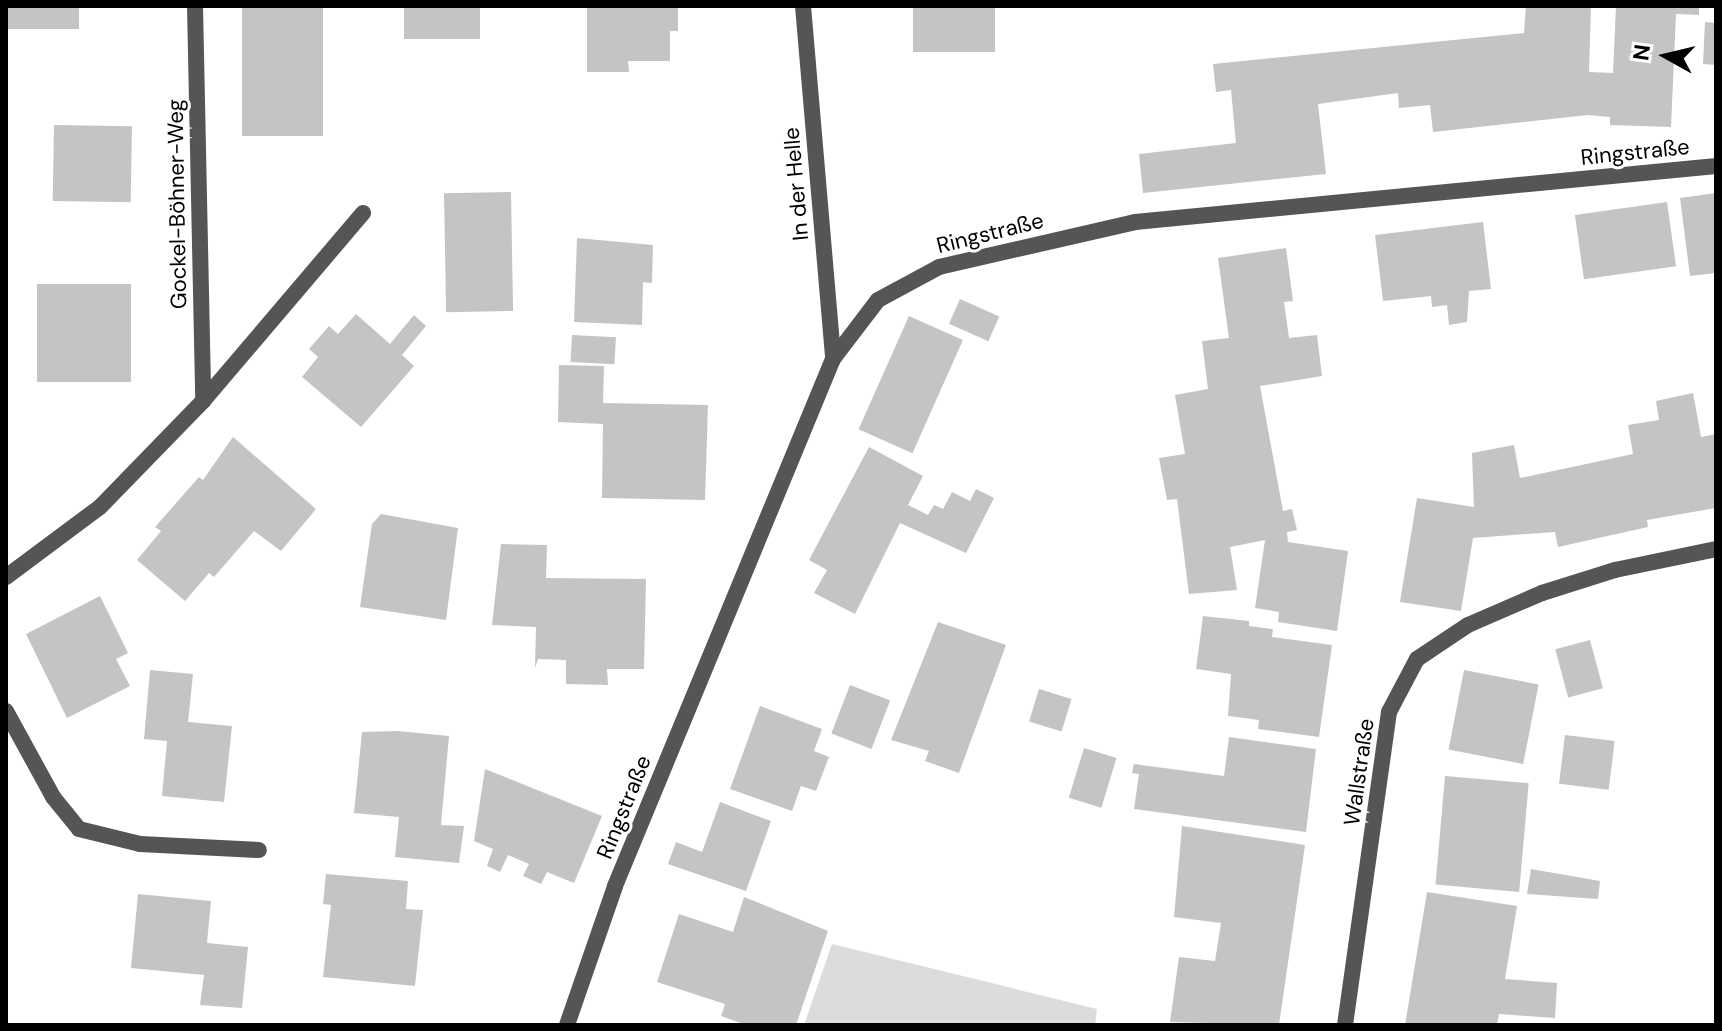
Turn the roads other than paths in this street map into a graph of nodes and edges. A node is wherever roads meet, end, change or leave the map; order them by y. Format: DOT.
graph roads {
  1 [pos="195,6"];
  2 [pos="803,6"];
  3 [pos="1716,166"];
  4 [pos="363,213"];
  5 [pos="833,359"];
  6 [pos="203,401"];
  7 [pos="1716,549"];
  8 [pos="6,577"];
  9 [pos="6,711"];
  10 [pos="259,850"];
  11 [pos="567,1025"];
  12 [pos="1345,1025"];
  1 -- 6 [label="street, Gockel-Böhner-Weg"];
  2 -- 5 [label="street, In der Helle"];
  3 -- 5 [label="street, Ringstraße"];
  4 -- 6 [label="street"];
  5 -- 11 [label="street, Ringstraße"];
  6 -- 8 [label="street"];
  7 -- 12 [label="street, Wallstraße"];
  9 -- 10 [label="street"];
}
